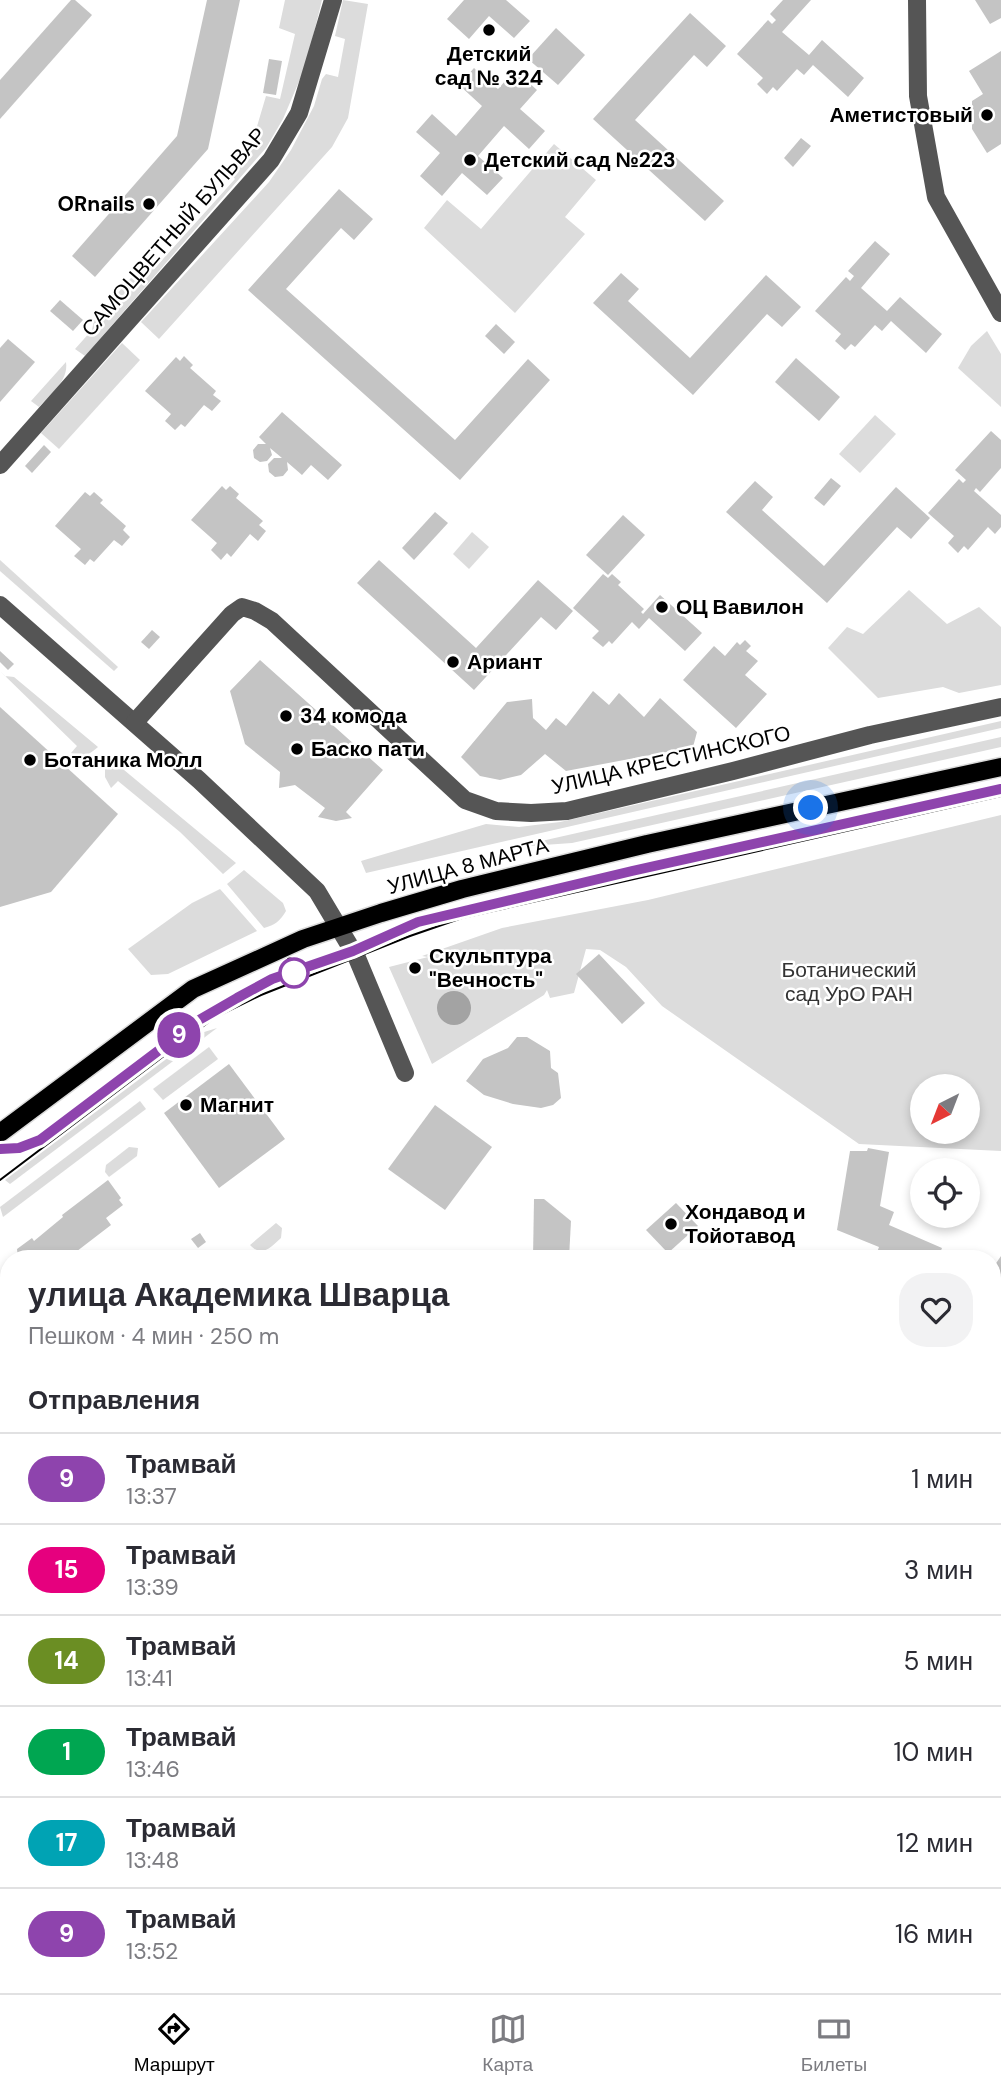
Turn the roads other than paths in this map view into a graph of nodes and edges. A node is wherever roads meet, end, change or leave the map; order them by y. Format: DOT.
graph roads {
  1 [pos="333,0"];
  2 [pos="917,0"];
  3 [pos="1001,313"];
  4 [pos="0,465"];
  5 [pos="0,605"];
  6 [pos="1001,707"];
  7 [pos="135,723"];
  8 [pos="1001,767"];
  9 [pos="338,927"];
  10 [pos="405,1073"];
  11 [pos="0,1133"];
  1 -- 4 [label="street, САМОЦВЕТНЫЙ БУЛЬВАР"];
  2 -- 3 [label="street"];
  5 -- 7 [label="street"];
  6 -- 7 [label="street, УЛИЦА КРЕСТИНСКОГО"];
  7 -- 9 [label="street"];
  8 -- 9 [label="main road, УЛИЦА 8 МАРТА"];
  9 -- 10 [label="street"];
  9 -- 11 [label="main road, УЛИЦА 8 МАРТА"];
}
